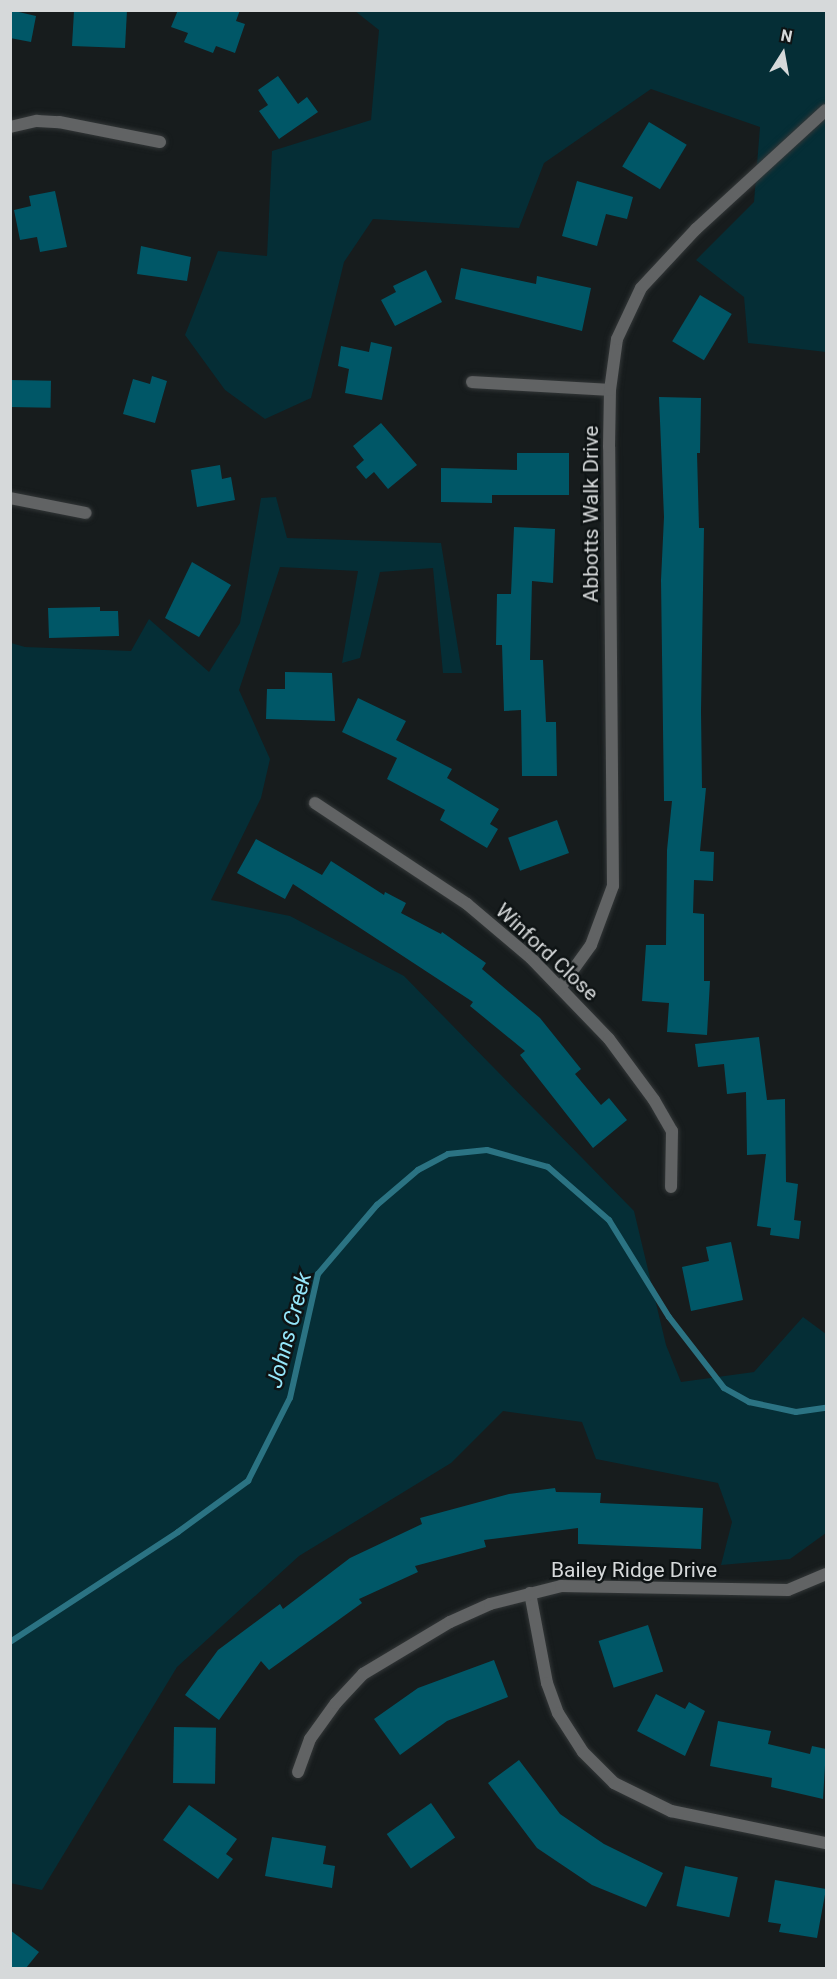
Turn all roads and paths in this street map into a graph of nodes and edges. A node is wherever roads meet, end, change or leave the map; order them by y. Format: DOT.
graph roads {
  1 [pos="826,110"];
  2 [pos="10,127"];
  3 [pos="160,142"];
  4 [pos="472,382"];
  5 [pos="610,390"];
  6 [pos="10,498"];
  7 [pos="86,513"];
  8 [pos="315,804"];
  9 [pos="560,988"];
  10 [pos="671,1187"];
  11 [pos="826,1574"];
  12 [pos="530,1593"];
  13 [pos="297,1772"];
  14 [pos="826,1843"];
  1 -- 5 [label="street, Abbotts Walk Drive"];
  2 -- 3 [label="street"];
  4 -- 5 [label="street"];
  5 -- 9 [label="street, Abbotts Walk Drive"];
  6 -- 7 [label="street"];
  8 -- 9 [label="street, Winford Close"];
  9 -- 10 [label="street, Winford Close"];
  11 -- 12 [label="street, Bailey Ridge Drive"];
  12 -- 13 [label="street, Bailey Ridge Drive"];
  12 -- 14 [label="street"];
}
